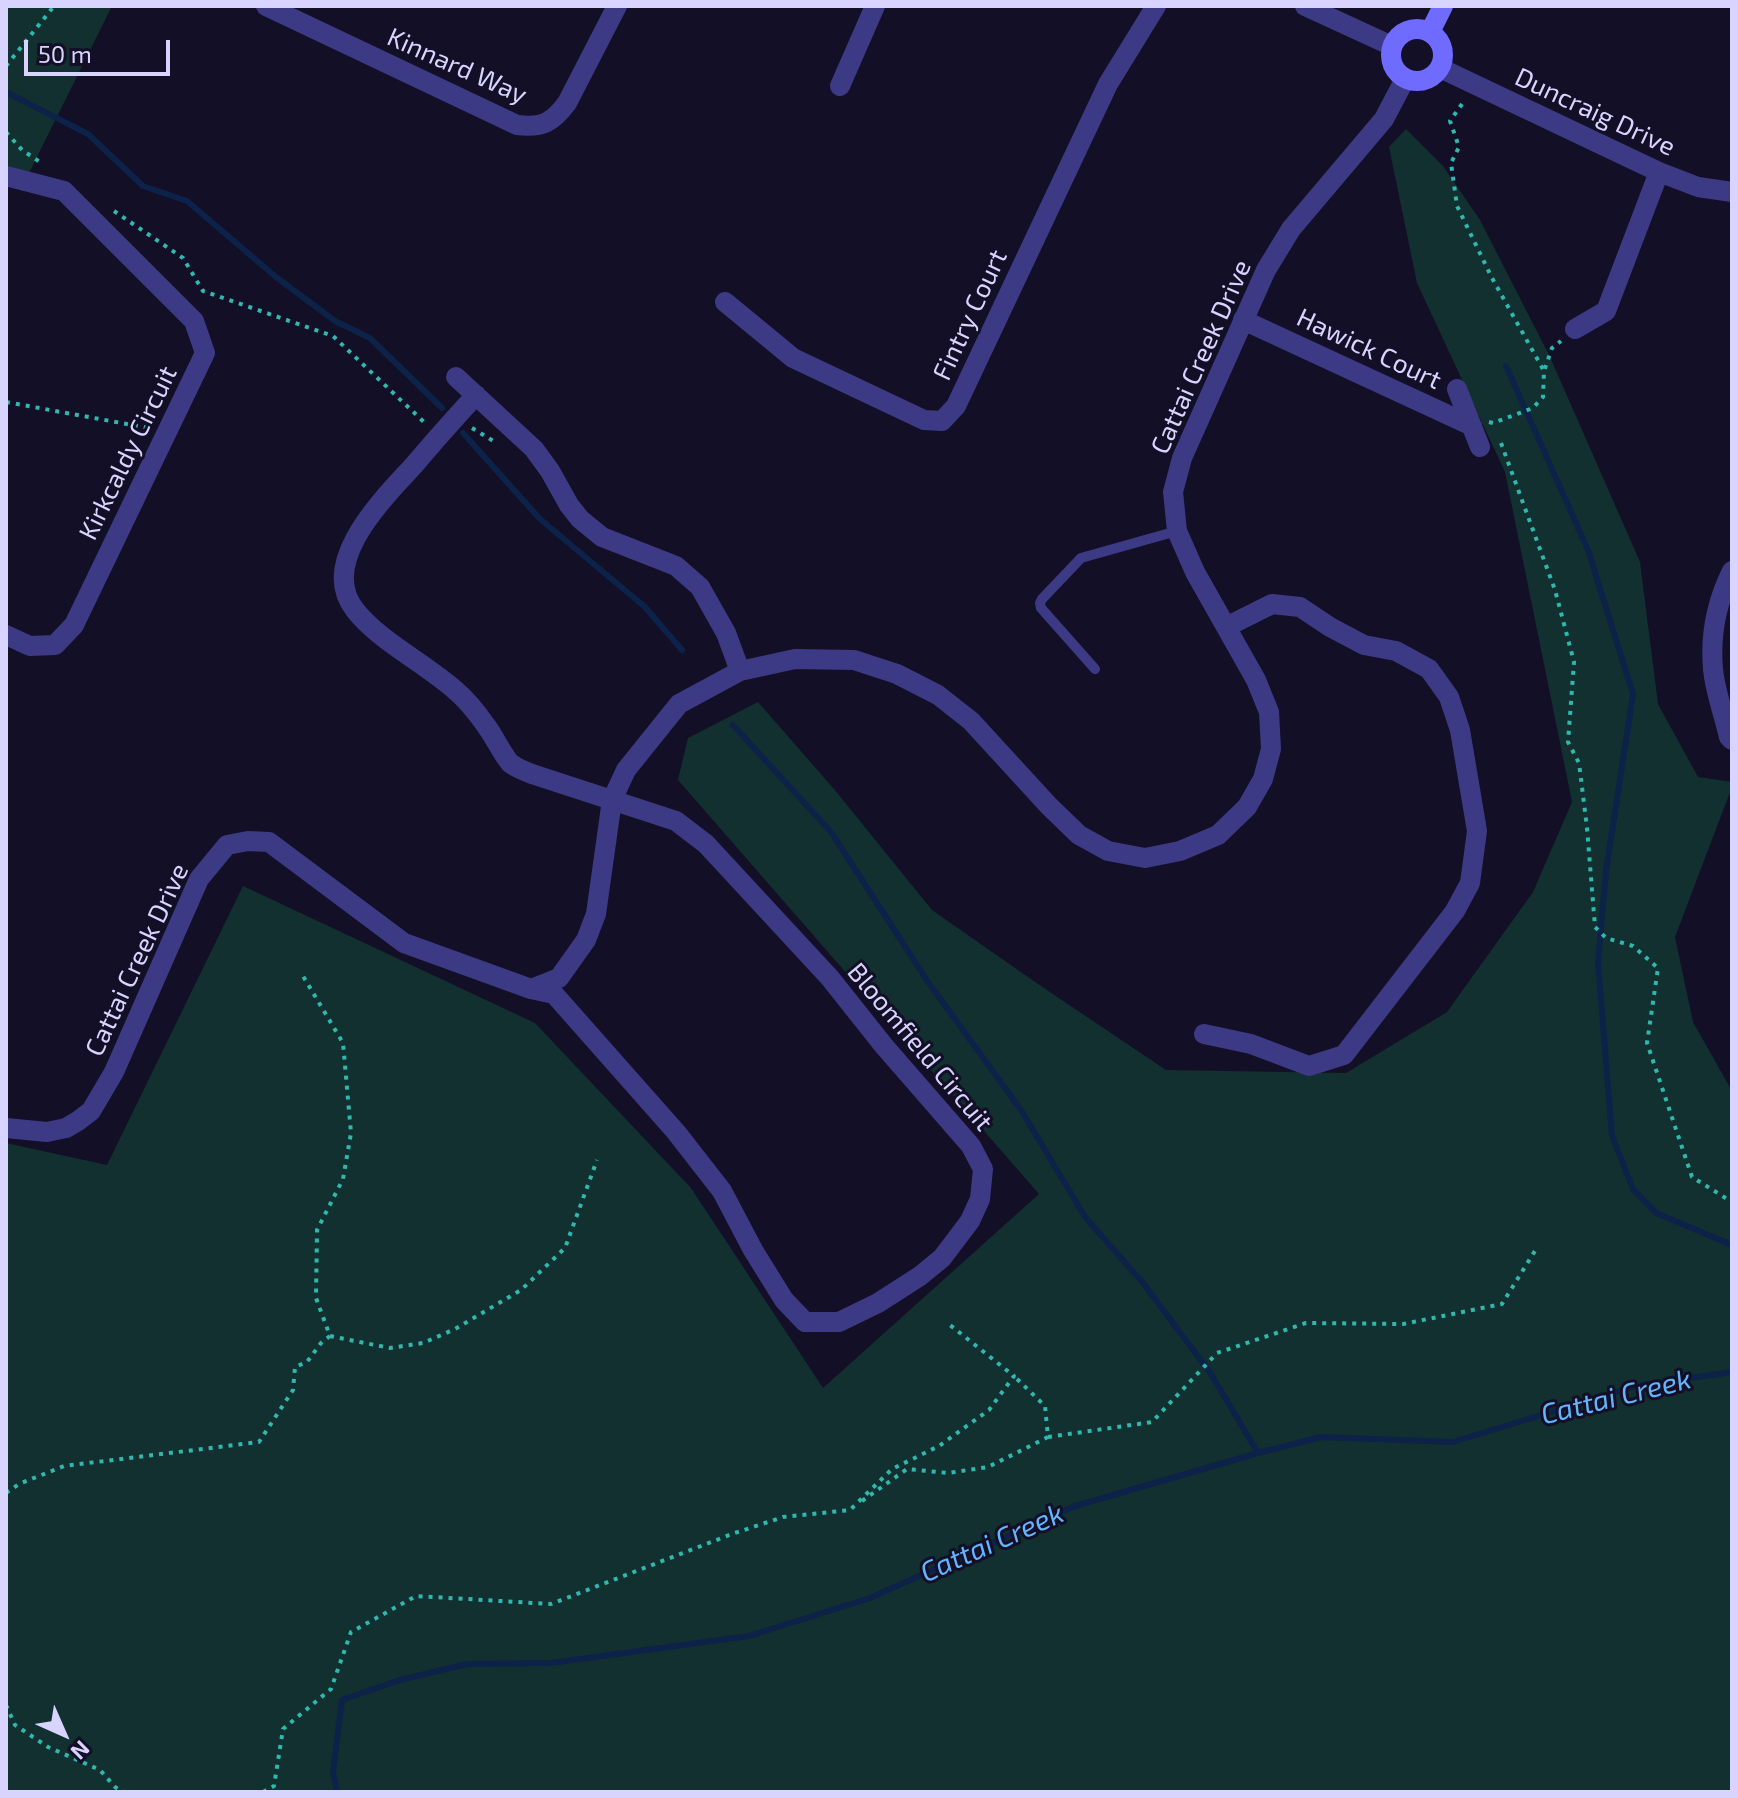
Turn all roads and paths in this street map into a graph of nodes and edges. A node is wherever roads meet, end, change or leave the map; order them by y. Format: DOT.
graph roads {
  1 [pos="54,6"];
  2 [pos="266,6"];
  3 [pos="617,6"];
  4 [pos="875,6"];
  5 [pos="1156,6"];
  6 [pos="1305,6"];
  7 [pos="1443,6"];
  8 [pos="1430,32"];
  9 [pos="1392,46"];
  10 [pos="6,66"];
  11 [pos="1440,68"];
  12 [pos="1405,79"];
  13 [pos="840,86"];
  14 [pos="1462,104"];
  15 [pos="6,132"];
  16 [pos="44,164"];
  17 [pos="1659,172"];
  18 [pos="6,176"];
  19 [pos="1732,192"];
  20 [pos="105,205"];
  21 [pos="725,302"];
  22 [pos="1243,320"];
  23 [pos="1575,329"];
  24 [pos="1544,371"];
  25 [pos="456,377"];
  26 [pos="1457,389"];
  27 [pos="476,395"];
  28 [pos="6,402"];
  29 [pos="1471,422"];
  30 [pos="168,431"];
  31 [pos="439,436"];
  32 [pos="1489,442"];
  33 [pos="1177,531"];
  34 [pos="1732,571"];
  35 [pos="1226,627"];
  36 [pos="6,635"];
  37 [pos="1095,669"];
  38 [pos="740,671"];
  39 [pos="1732,740"];
  40 [pos="612,800"];
  41 [pos="303,976"];
  42 [pos="531,989"];
  43 [pos="1204,1034"];
  44 [pos="6,1128"];
  45 [pos="597,1160"];
  46 [pos="1732,1202"];
  47 [pos="1538,1246"];
  48 [pos="950,1325"];
  49 [pos="330,1336"];
  50 [pos="1014,1376"];
  51 [pos="1048,1437"];
  52 [pos="6,1493"];
  53 [pos="850,1510"];
  54 [pos="6,1705"];
  55 [pos="124,1792"];
  56 [pos="263,1792"];
  1 -- 10 [label="path"];
  2 -- 3 [label="street, Kinnard Way"];
  4 -- 13 [label="street"];
  5 -- 21 [label="street, Fintry Court"];
  6 -- 9 [label="street"];
  7 -- 8 [label="street"];
  8 -- 9 [label="street"];
  8 -- 11 [label="street"];
  9 -- 12 [label="street"];
  11 -- 12 [label="street"];
  11 -- 17 [label="street, Duncraig Drive"];
  12 -- 22 [label="street, Cattai Creek Drive"];
  14 -- 24 [label="path"];
  15 -- 16 [label="path"];
  17 -- 19 [label="street, Duncraig Drive"];
  17 -- 23 [label="street"];
  18 -- 30 [label="street, Kirkcaldy Circuit"];
  20 -- 31 [label="path"];
  22 -- 29 [label="street, Hawick Court"];
  22 -- 33 [label="street, Cattai Creek Drive"];
  23 -- 24 [label="path"];
  24 -- 29 [label="path"];
  25 -- 27 [label="street"];
  26 -- 29 [label="street, Hawick Court"];
  27 -- 31 [label="street"];
  27 -- 38 [label="street"];
  28 -- 30 [label="path"];
  29 -- 32 [label="street, Hawick Court"];
  30 -- 36 [label="street, Kirkcaldy Circuit"];
  31 -- 40 [label="street"];
  32 -- 46 [label="path"];
  33 -- 35 [label="street, Cattai Creek Drive"];
  33 -- 37 [label="lane"];
  34 -- 39 [label="street"];
  35 -- 38 [label="street, Cattai Creek Drive"];
  35 -- 43 [label="street"];
  38 -- 40 [label="street, Cattai Creek Drive"];
  40 -- 42 [label="street, Cattai Creek Drive"];
  40 -- 42 [label="street, Bloomfield Circuit"];
  41 -- 49 [label="path"];
  42 -- 44 [label="street, Cattai Creek Drive"];
  45 -- 49 [label="path"];
  47 -- 51 [label="path"];
  48 -- 50 [label="path"];
  49 -- 52 [label="path"];
  50 -- 51 [label="path"];
  50 -- 53 [label="path"];
  51 -- 53 [label="path"];
  53 -- 56 [label="path"];
  54 -- 55 [label="path"];
}
